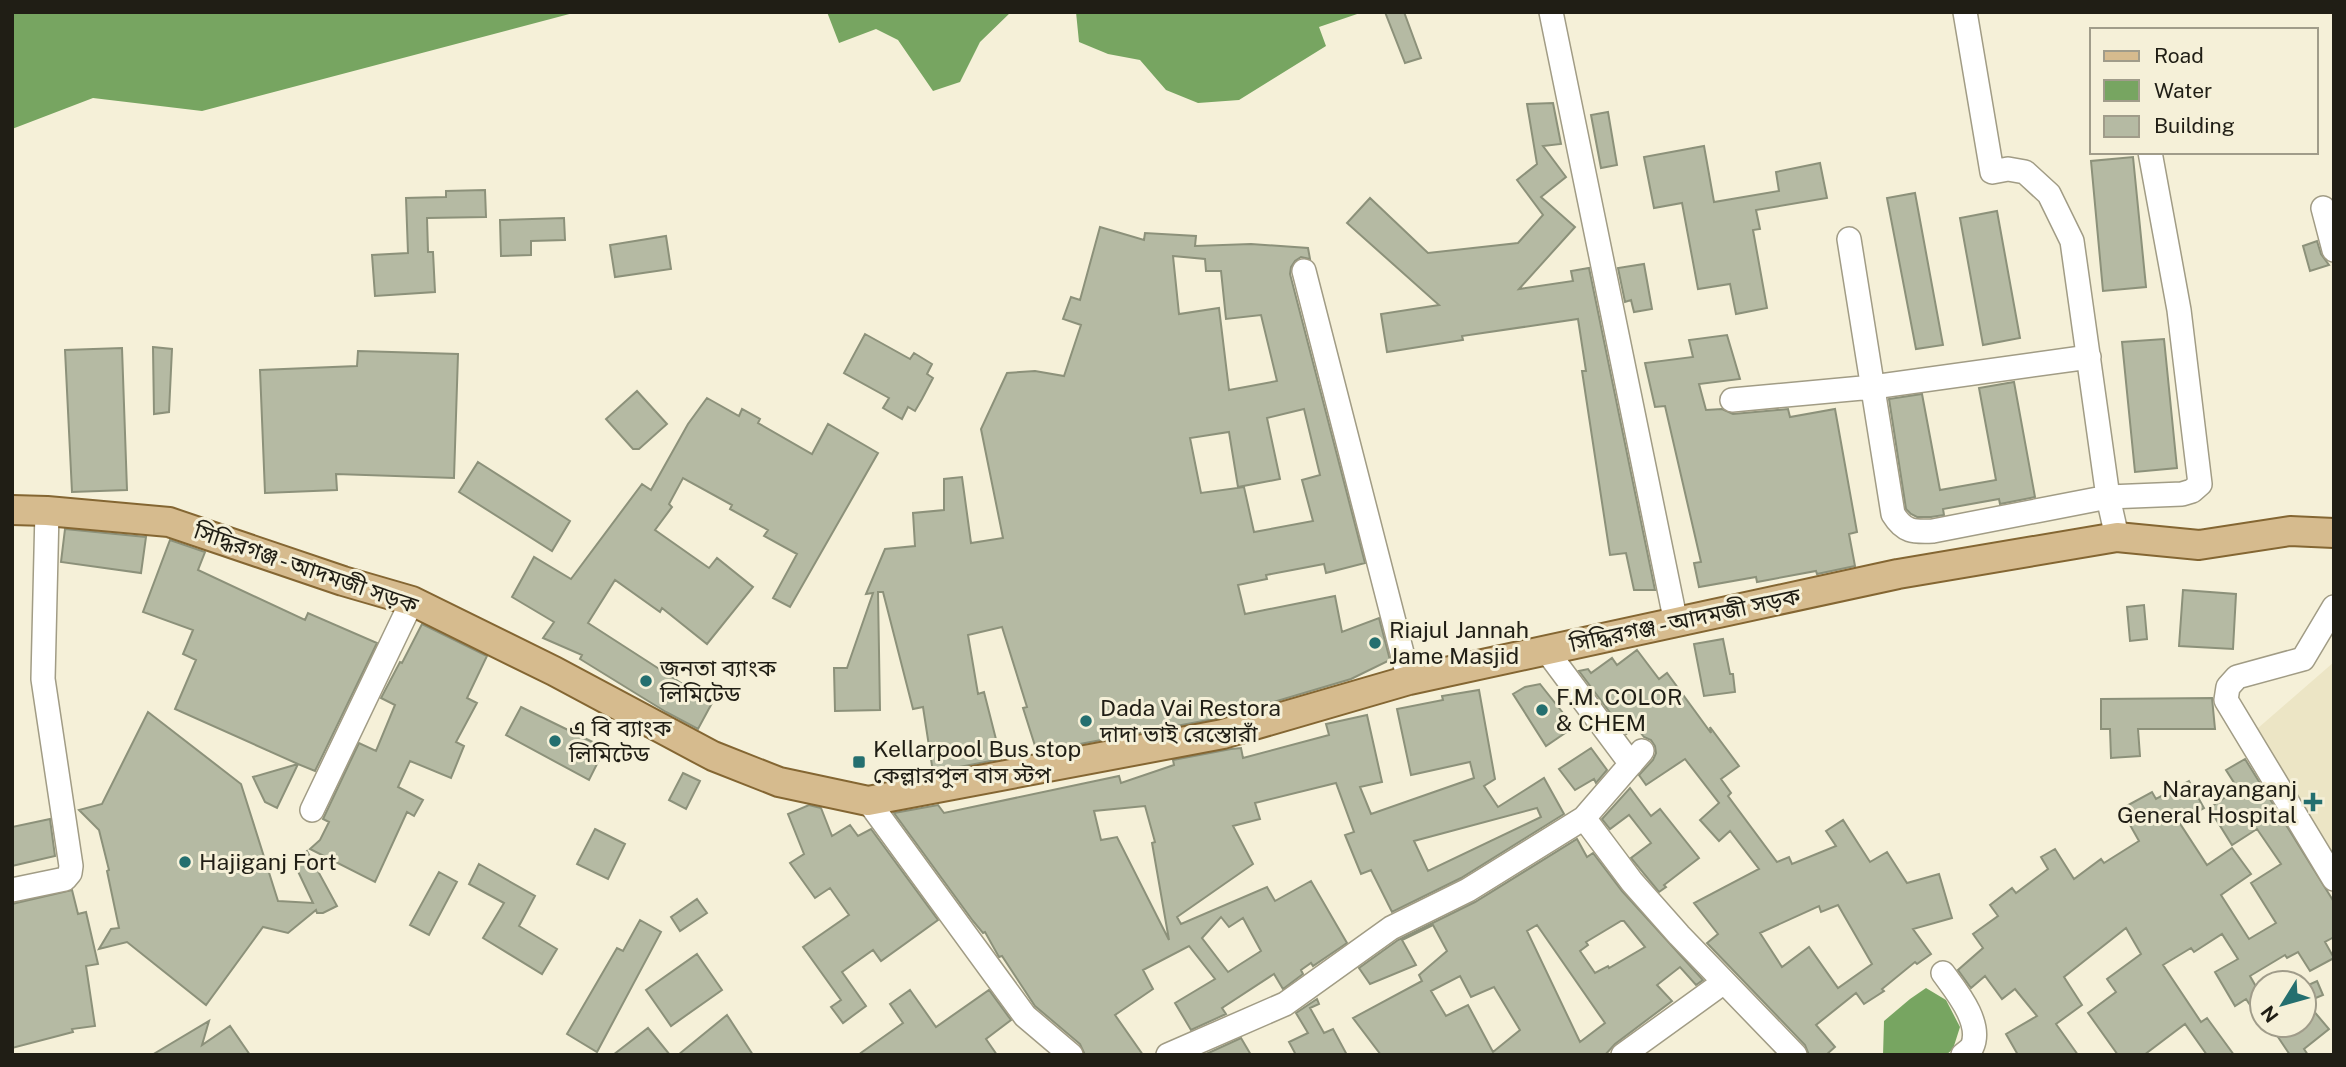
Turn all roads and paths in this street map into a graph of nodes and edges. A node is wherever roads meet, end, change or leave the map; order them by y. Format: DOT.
graph roads {
  1 [pos="1551,12"];
  2 [pos="1564,12"];
  3 [pos="1965,12"];
  4 [pos="1558,40"];
  5 [pos="2150,154"];
  6 [pos="2323,208"];
  7 [pos="1849,239"];
  8 [pos="2334,250"];
  9 [pos="1304,271"];
  10 [pos="2089,357"];
  11 [pos="1873,387"];
  12 [pos="1732,400"];
  13 [pos="2108,497"];
  14 [pos="12,510"];
  15 [pos="47,511"];
  16 [pos="2334,533"];
  17 [pos="2117,537"];
  18 [pos="412,601"];
  19 [pos="2334,607"];
  20 [pos="1676,623"];
  21 [pos="1546,650"];
  22 [pos="1409,680"];
  23 [pos="868,801"];
  24 [pos="313,810"];
  25 [pos="1584,818"];
  26 [pos="2334,879"];
  27 [pos="12,890"];
  28 [pos="1943,973"];
  29 [pos="1724,982"];
  30 [pos="1633,1052"];
  31 [pos="1071,1055"];
  32 [pos="1168,1055"];
  33 [pos="1795,1055"];
  34 [pos="1963,1055"];
  1 -- 4 [label="street"];
  2 -- 4 [label="street"];
  3 -- 10 [label="street"];
  4 -- 20 [label="street"];
  5 -- 13 [label="street"];
  6 -- 8 [label="street"];
  7 -- 11 [label="street"];
  9 -- 22 [label="street"];
  10 -- 11 [label="street"];
  10 -- 13 [label="street"];
  11 -- 12 [label="street"];
  11 -- 13 [label="street"];
  13 -- 17 [label="street"];
  14 -- 15 [label="main road, সিদ্ধিরগঞ্জ - আদমজী সড়ক"];
  15 -- 18 [label="main road, সিদ্ধিরগঞ্জ - আদমজী সড়ক"];
  15 -- 27 [label="street"];
  16 -- 17 [label="main road, সিদ্ধিরগঞ্জ - আদমজী সড়ক"];
  17 -- 20 [label="main road, সিদ্ধিরগঞ্জ - আদমজী সড়ক"];
  18 -- 23 [label="main road, সিদ্ধিরগঞ্জ - আদমজী সড়ক"];
  18 -- 24 [label="street"];
  19 -- 26 [label="street"];
  20 -- 21 [label="main road, সিদ্ধিরগঞ্জ - আদমজী সড়ক"];
  21 -- 22 [label="main road, সিদ্ধিরগঞ্জ - আদমজী সড়ক"];
  21 -- 25 [label="street"];
  22 -- 23 [label="main road, সিদ্ধিরগঞ্জ - আদমজী সড়ক"];
  23 -- 31 [label="street"];
  25 -- 29 [label="street"];
  25 -- 32 [label="street"];
  28 -- 34 [label="street"];
  29 -- 30 [label="street"];
  29 -- 33 [label="street"];
}
